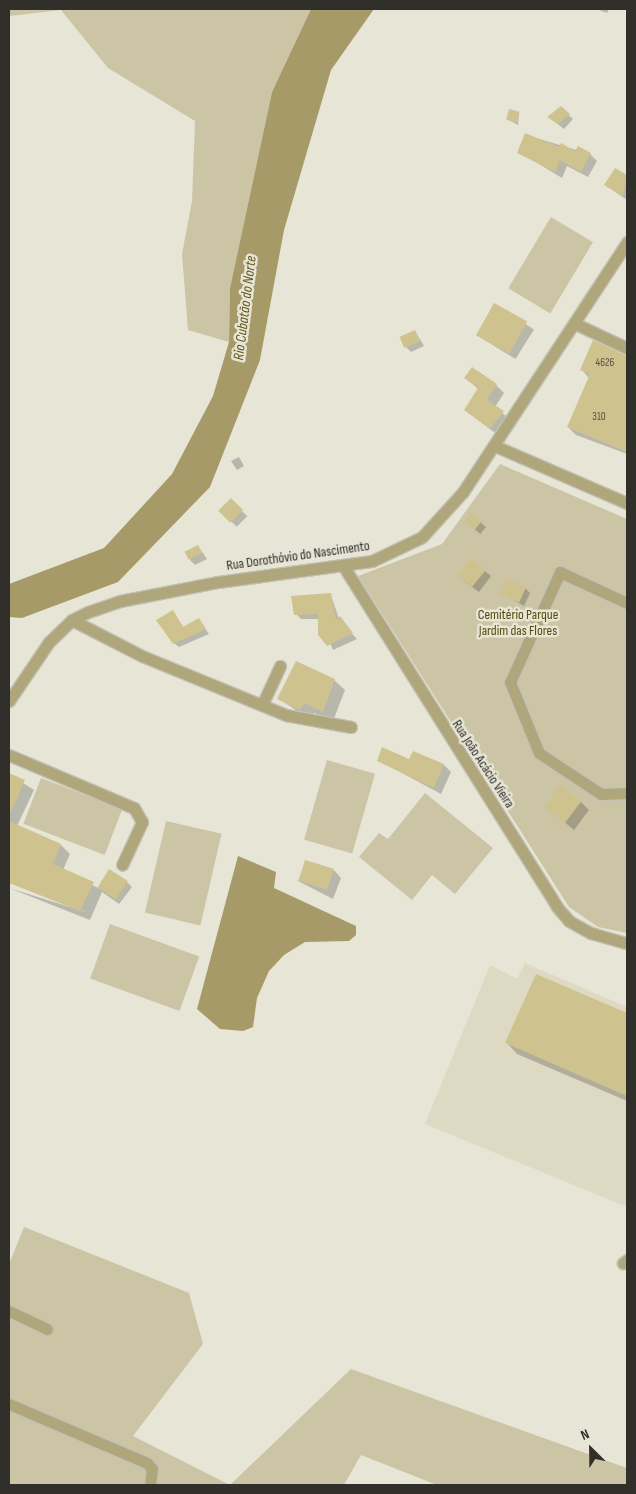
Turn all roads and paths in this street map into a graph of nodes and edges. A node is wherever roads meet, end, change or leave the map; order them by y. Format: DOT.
graph roads {
  1 [pos="627,242"];
  2 [pos="576,324"];
  3 [pos="627,348"];
  4 [pos="495,446"];
  5 [pos="627,503"];
  6 [pos="344,567"];
  7 [pos="627,603"];
  8 [pos="72,620"];
  9 [pos="280,666"];
  10 [pos="9,701"];
  11 [pos="262,706"];
  12 [pos="351,728"];
  13 [pos="9,755"];
  14 [pos="627,793"];
  15 [pos="122,865"];
  16 [pos="627,943"];
  17 [pos="9,1311"];
  18 [pos="47,1329"];
  19 [pos="9,1404"];
  20 [pos="150,1485"];
  1 -- 2 [label="street, Rua Dorothóvio do Nascimento"];
  2 -- 3 [label="street"];
  2 -- 4 [label="street, Rua Dorothóvio do Nascimento"];
  4 -- 5 [label="street"];
  4 -- 6 [label="street, Rua Dorothóvio do Nascimento"];
  6 -- 8 [label="street, Rua Dorothóvio do Nascimento"];
  6 -- 16 [label="street, Rua João Acácio Vieira"];
  7 -- 14 [label="street"];
  8 -- 10 [label="street, Rua Dorothóvio do Nascimento"];
  8 -- 11 [label="street"];
  9 -- 11 [label="street"];
  11 -- 12 [label="street"];
  13 -- 15 [label="street"];
  17 -- 18 [label="street"];
  19 -- 20 [label="street"];
}
